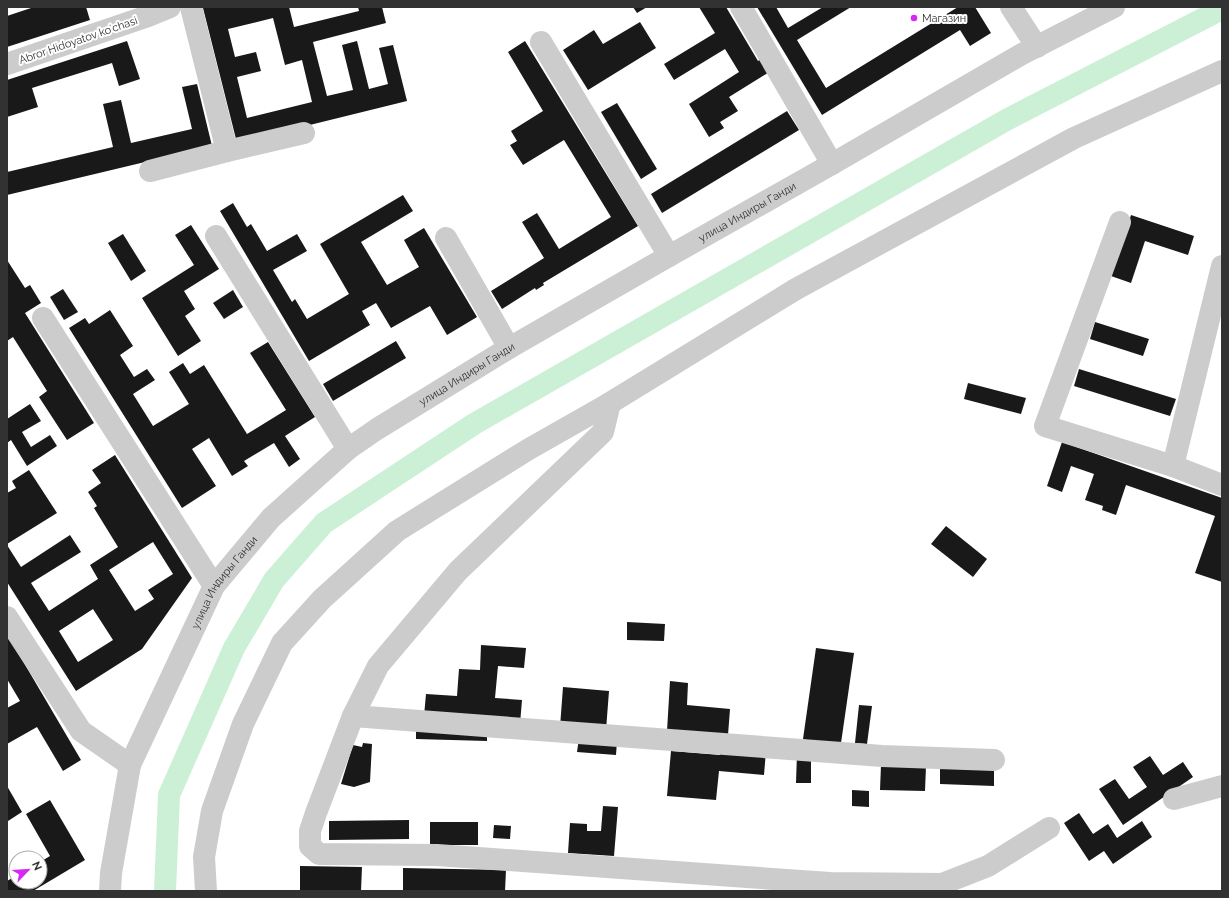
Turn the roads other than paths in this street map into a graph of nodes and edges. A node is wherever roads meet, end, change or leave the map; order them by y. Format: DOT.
graph roads {
  1 [pos="170,7"];
  2 [pos="191,7"];
  3 [pos="741,7"];
  4 [pos="1011,7"];
  5 [pos="1114,7"];
  6 [pos="541,42"];
  7 [pos="1037,47"];
  8 [pos="7,64"];
  9 [pos="1222,70"];
  10 [pos="304,133"];
  11 [pos="227,151"];
  12 [pos="832,164"];
  13 [pos="150,171"];
  14 [pos="1120,222"];
  15 [pos="216,236"];
  16 [pos="446,238"];
  17 [pos="669,256"];
  18 [pos="1222,266"];
  19 [pos="43,318"];
  20 [pos="509,348"];
  21 [pos="610,403"];
  22 [pos="348,449"];
  23 [pos="1173,466"];
  24 [pos="1222,485"];
  25 [pos="214,586"];
  26 [pos="7,617"];
  27 [pos="353,716"];
  28 [pos="994,760"];
  29 [pos="130,765"];
  30 [pos="1222,786"];
  31 [pos="1174,799"];
  32 [pos="1049,828"];
  33 [pos="830,887"];
  34 [pos="941,888"];
  35 [pos="110,891"];
  36 [pos="206,891"];
  1 -- 8 [label="street, Abror Hidoyatov koʻchasi"];
  2 -- 11 [label="street"];
  3 -- 12 [label="street"];
  4 -- 7 [label="street"];
  5 -- 7 [label="street, улица Индиры Ганди"];
  6 -- 17 [label="street"];
  7 -- 12 [label="street, улица Индиры Ганди"];
  9 -- 21 [label="street"];
  10 -- 11 [label="street"];
  11 -- 13 [label="street"];
  12 -- 17 [label="street, улица Индиры Ганди"];
  14 -- 23 [label="street"];
  15 -- 22 [label="street"];
  16 -- 20 [label="street"];
  17 -- 20 [label="street, улица Индиры Ганди"];
  18 -- 23 [label="street"];
  19 -- 25 [label="street"];
  20 -- 22 [label="street, улица Индиры Ганди"];
  21 -- 27 [label="street"];
  21 -- 36 [label="street"];
  22 -- 25 [label="street, улица Индиры Ганди"];
  23 -- 24 [label="street"];
  25 -- 29 [label="street, улица Индиры Ганди"];
  26 -- 29 [label="street"];
  27 -- 28 [label="street"];
  27 -- 33 [label="street"];
  29 -- 35 [label="street, улица Индиры Ганди"];
  30 -- 31 [label="street"];
  32 -- 34 [label="street"];
  33 -- 34 [label="street"];
}
